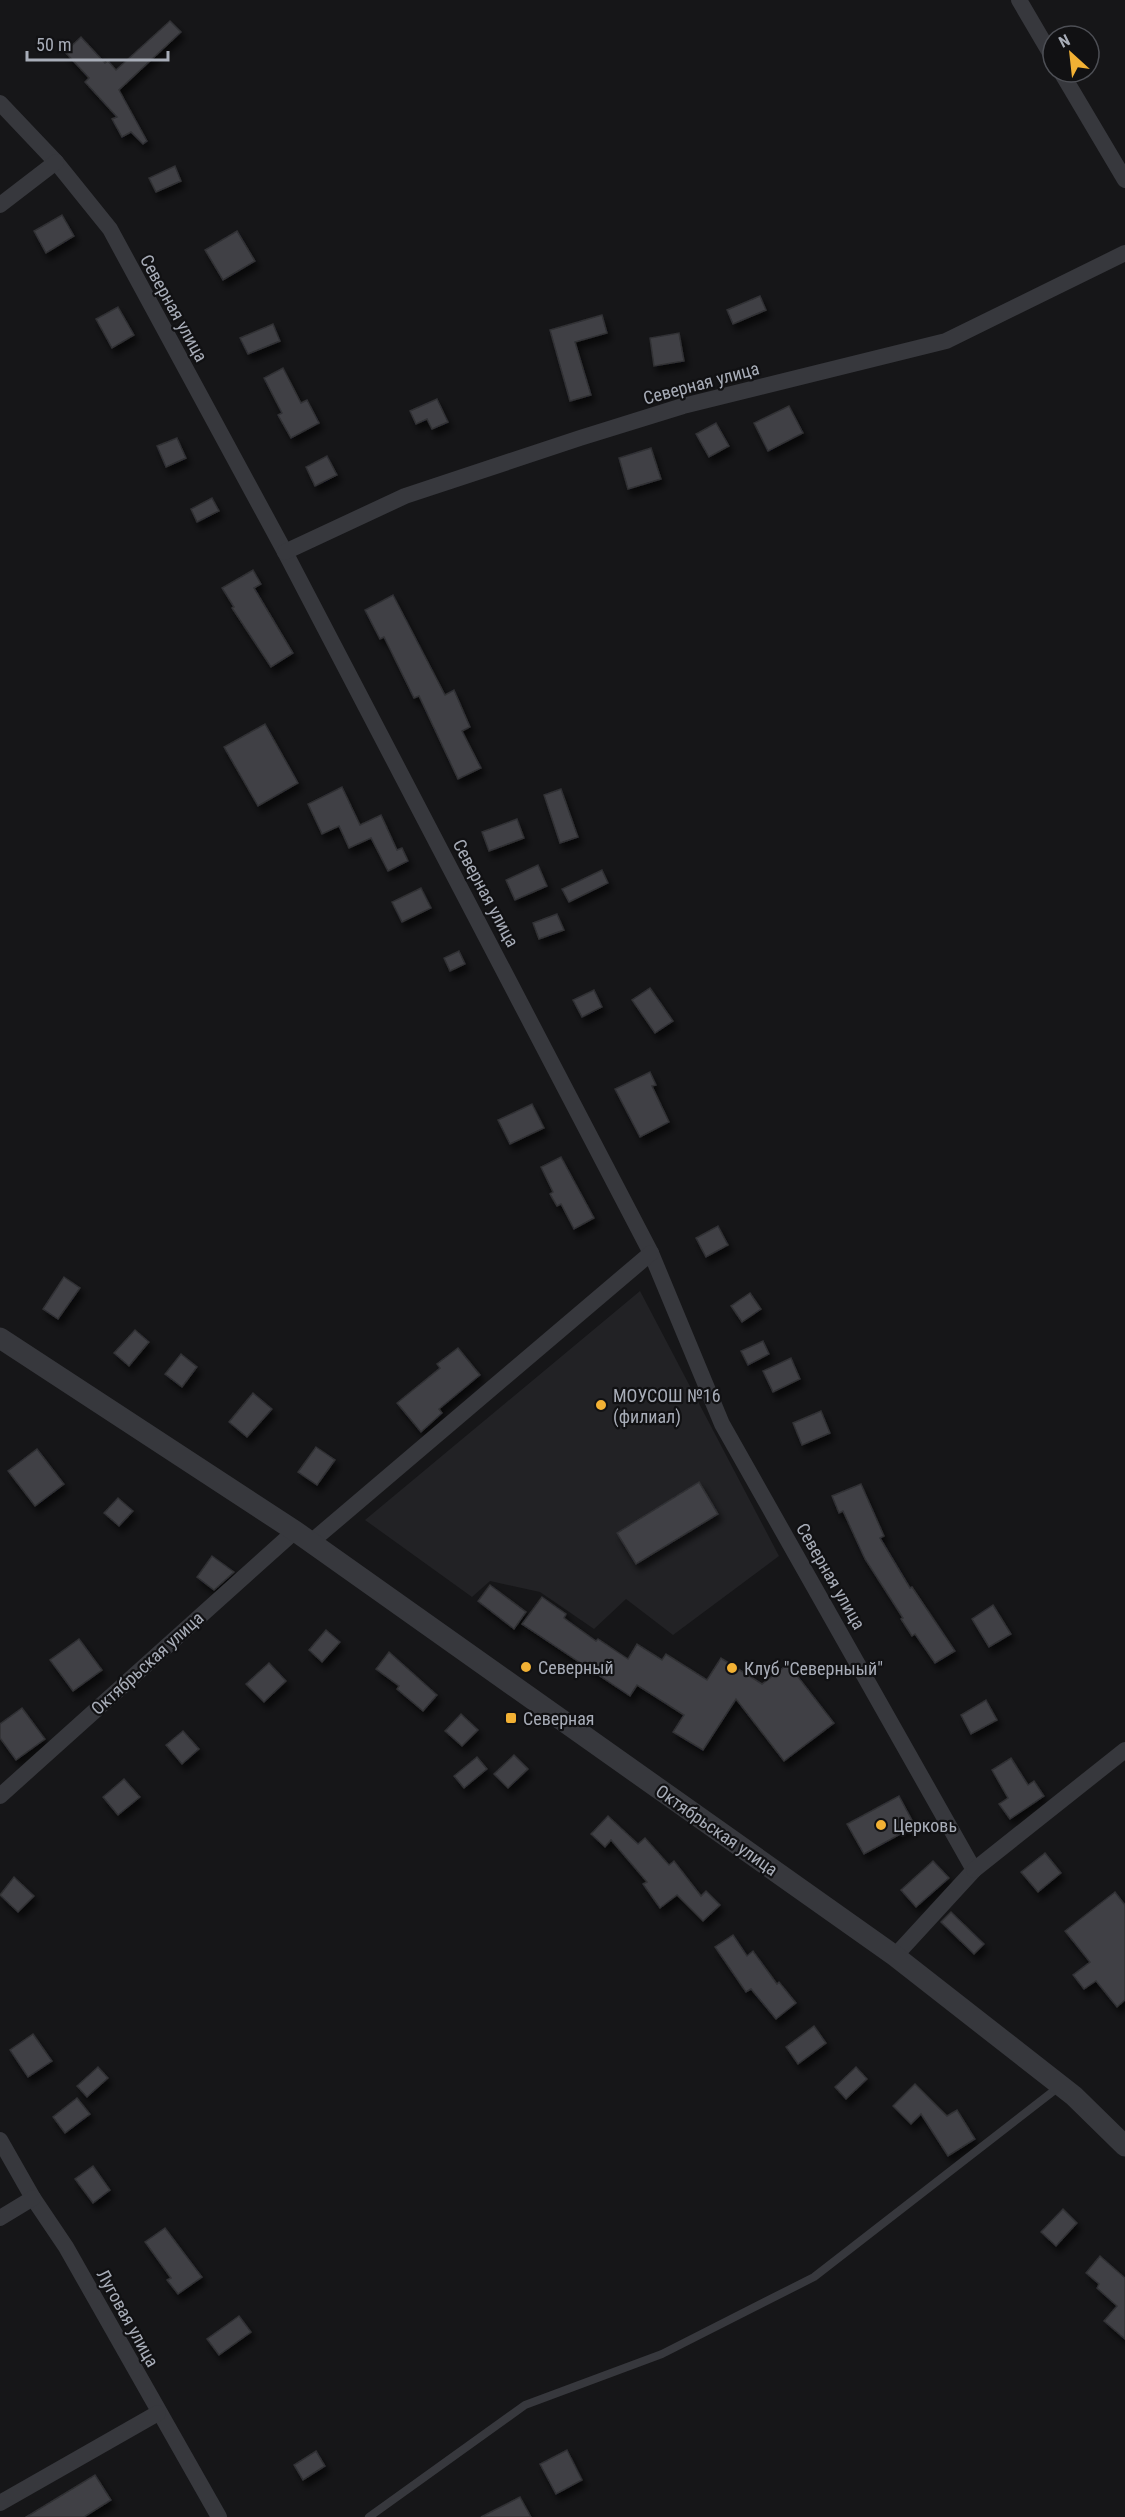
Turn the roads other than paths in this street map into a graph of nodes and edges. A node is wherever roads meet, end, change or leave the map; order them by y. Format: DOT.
graph roads {
  1 [pos="1019,0"];
  2 [pos="1041,38"];
  3 [pos="1068,84"];
  4 [pos="0,103"];
  5 [pos="56,162"];
  6 [pos="1125,180"];
  7 [pos="0,205"];
  8 [pos="1125,253"];
  9 [pos="285,552"];
  10 [pos="651,1252"];
  11 [pos="0,1338"];
  12 [pos="303,1537"];
  13 [pos="1125,1750"];
  14 [pos="0,1796"];
  15 [pos="974,1870"];
  16 [pos="895,1956"];
  17 [pos="1060,2085"];
  18 [pos="0,2140"];
  19 [pos="1125,2146"];
  20 [pos="33,2198"];
  21 [pos="0,2218"];
  22 [pos="158,2413"];
  23 [pos="0,2503"];
  24 [pos="219,2517"];
  25 [pos="369,2517"];
  1 -- 2 [label="street"];
  3 -- 6 [label="street"];
  4 -- 5 [label="street, Северная улица"];
  5 -- 7 [label="street"];
  5 -- 9 [label="street, Северная улица"];
  8 -- 9 [label="street, Северная улица"];
  9 -- 10 [label="street, Северная улица"];
  10 -- 12 [label="street"];
  10 -- 15 [label="street, Северная улица"];
  11 -- 12 [label="street, Октябрьская улица"];
  12 -- 14 [label="street, Октябрьская улица"];
  12 -- 16 [label="street, Октябрьская улица"];
  13 -- 15 [label="street"];
  15 -- 16 [label="street"];
  16 -- 17 [label="street, Октябрьская улица"];
  17 -- 19 [label="street, Октябрьская улица"];
  17 -- 25 [label="lane"];
  18 -- 20 [label="street, Луговая улица"];
  20 -- 21 [label="street"];
  20 -- 22 [label="street, Луговая улица"];
  22 -- 23 [label="street"];
  22 -- 24 [label="street, Луговая улица"];
}
